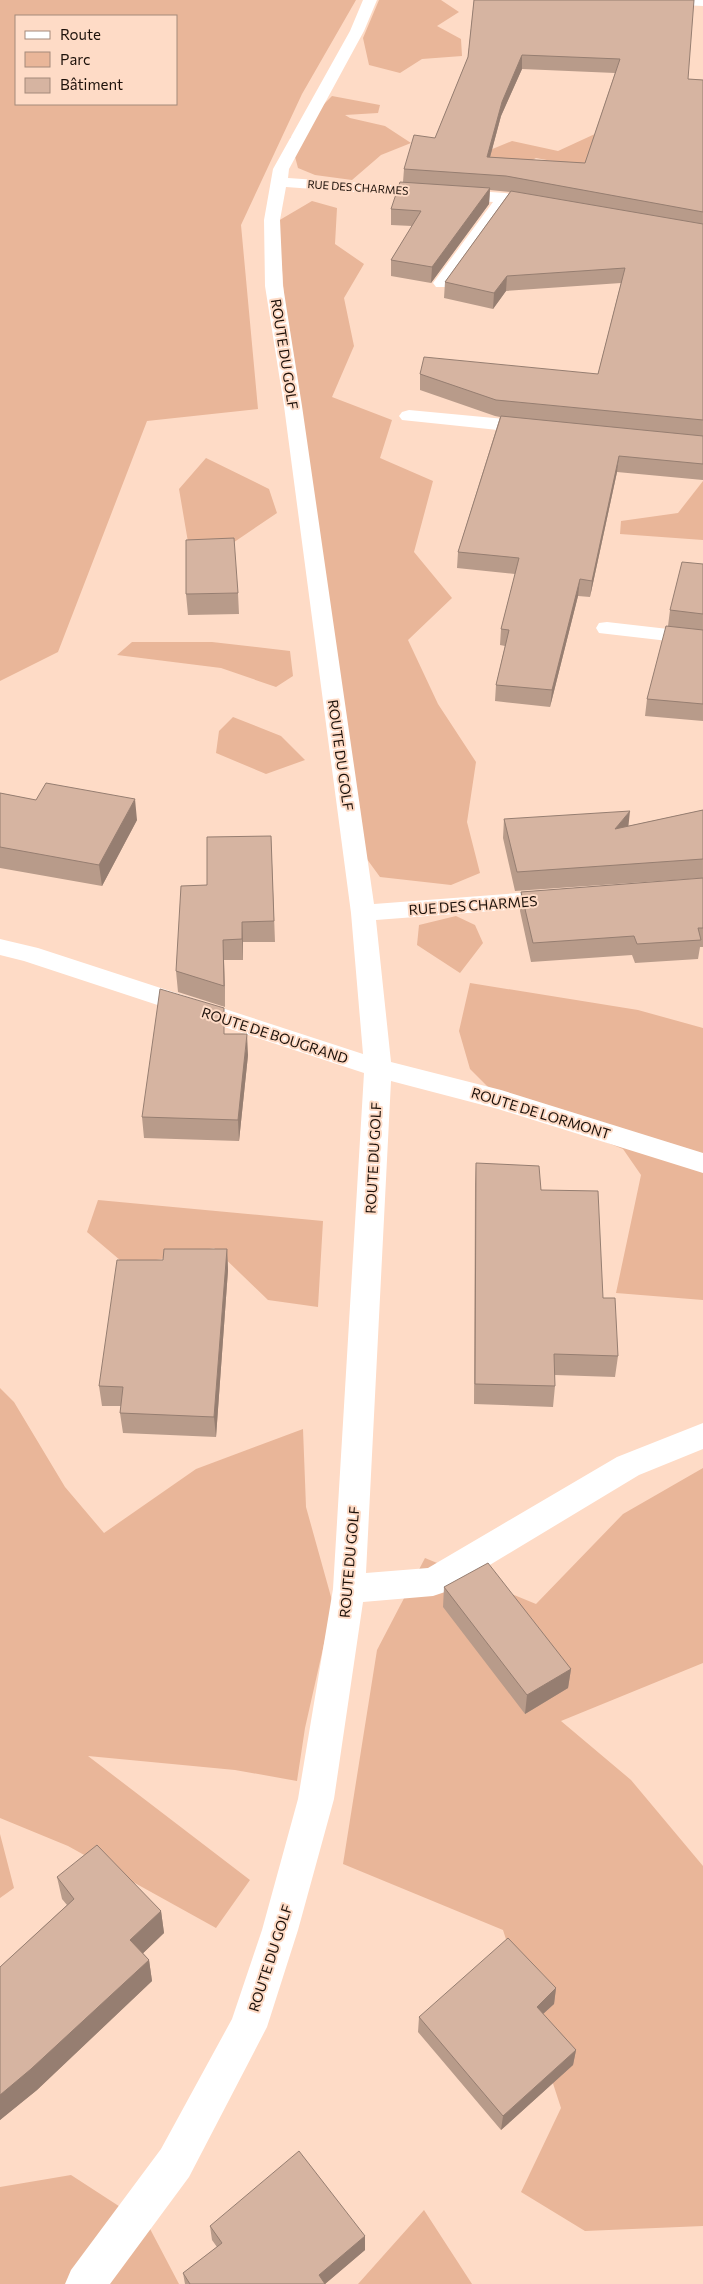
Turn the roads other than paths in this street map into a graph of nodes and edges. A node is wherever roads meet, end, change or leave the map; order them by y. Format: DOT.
graph roads {
  1 [pos="370,0"];
  2 [pos="661,0"];
  3 [pos="703,2"];
  4 [pos="280,182"];
  5 [pos="505,198"];
  6 [pos="552,207"];
  7 [pos="442,283"];
  8 [pos="409,416"];
  9 [pos="556,430"];
  10 [pos="607,628"];
  11 [pos="703,639"];
  12 [pos="576,897"];
  13 [pos="363,913"];
  14 [pos="0,947"];
  15 [pos="378,1068"];
  16 [pos="703,1163"];
  17 [pos="703,1436"];
  18 [pos="349,1589"];
  19 [pos="85,2284"];
  1 -- 4 [label="street, ROUTE DU GOLF"];
  2 -- 3 [label="street"];
  4 -- 5 [label="street, RUE DES CHARMES"];
  4 -- 13 [label="street, ROUTE DU GOLF"];
  5 -- 6 [label="street, RUE DES CHARMES"];
  5 -- 7 [label="street"];
  8 -- 9 [label="street"];
  10 -- 11 [label="street"];
  12 -- 13 [label="street, RUE DES CHARMES"];
  13 -- 15 [label="street, ROUTE DU GOLF"];
  14 -- 15 [label="street, ROUTE DE BOUGRAND"];
  15 -- 16 [label="street, ROUTE DE LORMONT"];
  15 -- 18 [label="street, ROUTE DU GOLF"];
  17 -- 18 [label="street"];
  18 -- 19 [label="street, ROUTE DU GOLF"];
}
